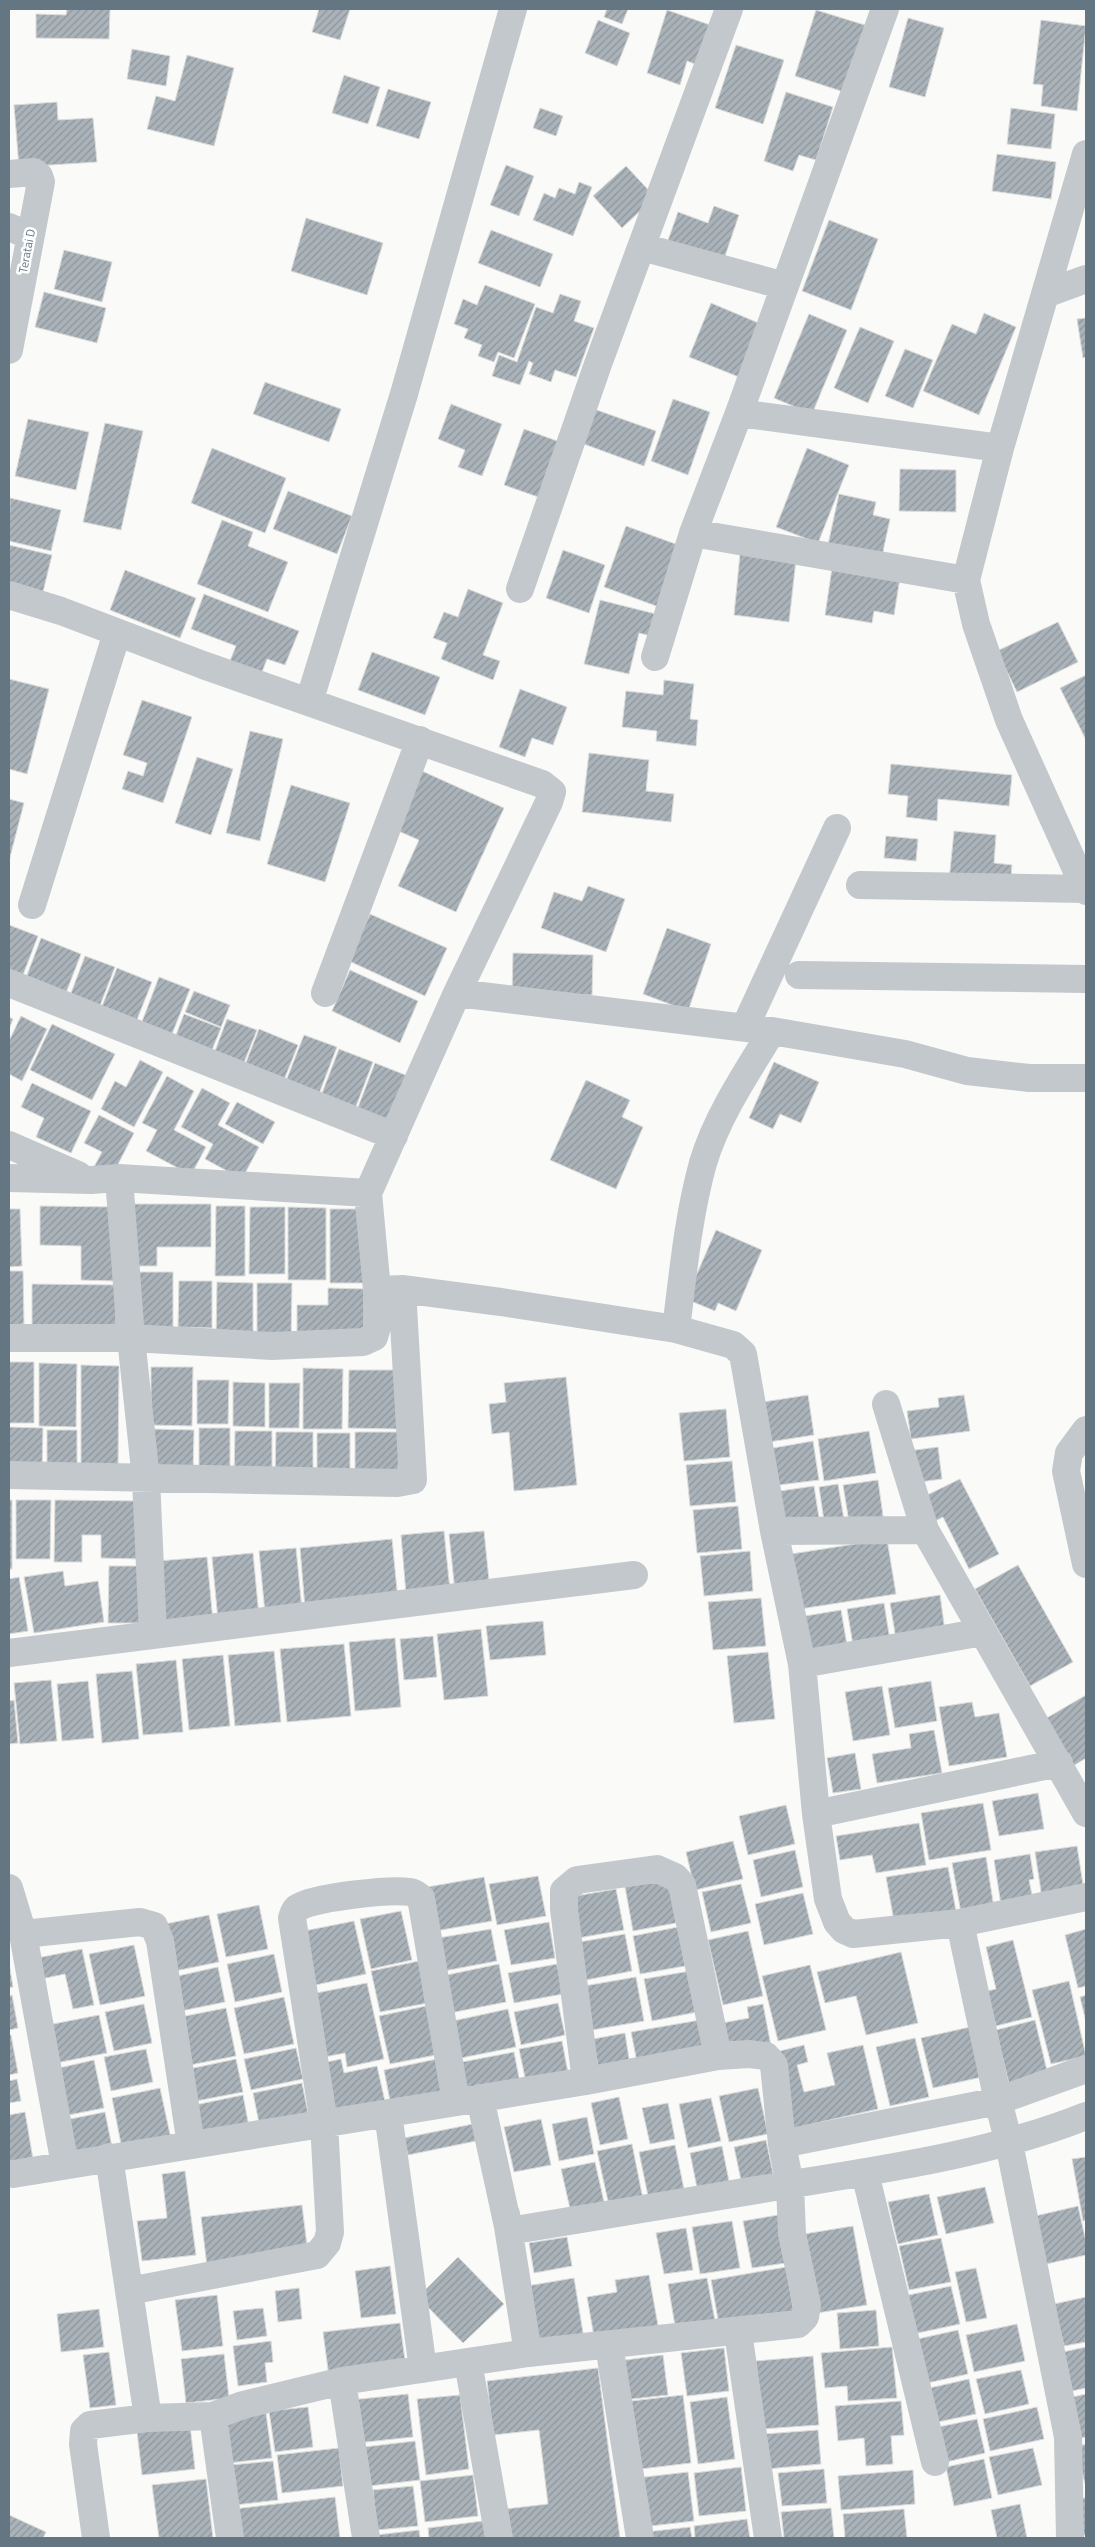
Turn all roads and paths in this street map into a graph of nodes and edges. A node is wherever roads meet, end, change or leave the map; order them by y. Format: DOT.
graph roads {
  1 [pos="513,9"];
  2 [pos="729,9"];
  3 [pos="885,9"];
  4 [pos="1086,154"];
  5 [pos="9,174"];
  6 [pos="19,232"];
  7 [pos="642,246"];
  8 [pos="1086,279"];
  9 [pos="785,286"];
  10 [pos="1046,294"];
  11 [pos="9,350"];
  12 [pos="739,414"];
  13 [pos="1000,448"];
  14 [pos="693,533"];
  15 [pos="966,580"];
  16 [pos="520,589"];
  17 [pos="9,595"];
  18 [pos="117,633"];
  19 [pos="655,657"];
  20 [pos="308,702"];
  21 [pos="420,740"];
  22 [pos="837,828"];
  23 [pos="860,885"];
  24 [pos="1086,890"];
  25 [pos="32,905"];
  26 [pos="799,975"];
  27 [pos="1086,979"];
  28 [pos="9,983"];
  29 [pos="325,993"];
  30 [pos="457,993"];
  31 [pos="745,1027"];
  32 [pos="772,1031"];
  33 [pos="1086,1078"];
  34 [pos="394,1136"];
  35 [pos="9,1144"];
  36 [pos="9,1178"];
  37 [pos="119,1178"];
  38 [pos="91,1180"];
  39 [pos="368,1193"];
  40 [pos="389,1290"];
  41 [pos="676,1330"];
  42 [pos="9,1338"];
  43 [pos="131,1338"];
  44 [pos="886,1404"];
  45 [pos="1086,1430"];
  46 [pos="9,1475"];
  47 [pos="146,1479"];
  48 [pos="925,1530"];
  49 [pos="774,1531"];
  50 [pos="1086,1564"];
  51 [pos="634,1575"];
  52 [pos="984,1632"];
  53 [pos="153,1634"];
  54 [pos="9,1653"];
  55 [pos="802,1664"];
  56 [pos="1059,1763"];
  57 [pos="1086,1813"];
  58 [pos="816,1814"];
  59 [pos="9,1888"];
  60 [pos="1086,1897"];
  61 [pos="960,1923"];
  62 [pos="23,1934"];
  63 [pos="718,2056"];
  64 [pos="1086,2069"];
  65 [pos="586,2081"];
  66 [pos="468,2100"];
  67 [pos="998,2101"];
  68 [pos="388,2113"];
  69 [pos="1086,2116"];
  70 [pos="324,2123"];
  71 [pos="1009,2143"];
  72 [pos="782,2144"];
  73 [pos="191,2145"];
  74 [pos="109,2158"];
  75 [pos="65,2165"];
  76 [pos="865,2173"];
  77 [pos="13,2174"];
  78 [pos="790,2185"];
  79 [pos="504,2207"];
  80 [pos="129,2291"];
  81 [pos="738,2332"];
  82 [pos="609,2345"];
  83 [pos="528,2353"];
  84 [pos="468,2362"];
  85 [pos="423,2369"];
  86 [pos="342,2381"];
  87 [pos="213,2416"];
  88 [pos="148,2418"];
  89 [pos="934,2462"];
  90 [pos="96,2538"];
  91 [pos="230,2538"];
  92 [pos="366,2538"];
  93 [pos="499,2538"];
  94 [pos="640,2538"];
  95 [pos="768,2538"];
  96 [pos="1070,2538"];
  1 -- 20 [label="street"];
  2 -- 7 [label="street"];
  3 -- 9 [label="street"];
  4 -- 10 [label="street"];
  5 -- 6 [label="street, Teratai D"];
  6 -- 11 [label="street, Teratai D"];
  7 -- 9 [label="street"];
  7 -- 16 [label="street"];
  8 -- 10 [label="street"];
  9 -- 12 [label="street"];
  10 -- 13 [label="street"];
  12 -- 13 [label="street"];
  12 -- 14 [label="street"];
  13 -- 15 [label="street"];
  14 -- 15 [label="street"];
  14 -- 19 [label="street"];
  15 -- 24 [label="street"];
  17 -- 18 [label="street"];
  18 -- 20 [label="street"];
  18 -- 25 [label="street"];
  20 -- 21 [label="street"];
  21 -- 29 [label="street"];
  21 -- 30 [label="street"];
  22 -- 31 [label="street"];
  23 -- 24 [label="street"];
  26 -- 27 [label="street"];
  28 -- 34 [label="street"];
  30 -- 31 [label="street"];
  30 -- 34 [label="street"];
  31 -- 32 [label="street"];
  32 -- 33 [label="street"];
  32 -- 41 [label="street"];
  34 -- 39 [label="street"];
  35 -- 38 [label="street"];
  36 -- 38 [label="street"];
  37 -- 38 [label="street"];
  37 -- 39 [label="street"];
  37 -- 43 [label="street"];
  39 -- 40 [label="street"];
  40 -- 41 [label="street"];
  40 -- 43 [label="street"];
  40 -- 47 [label="street"];
  41 -- 49 [label="street"];
  42 -- 43 [label="street"];
  43 -- 47 [label="street"];
  44 -- 48 [label="street"];
  45 -- 50 [label="street"];
  46 -- 47 [label="street"];
  47 -- 53 [label="street"];
  48 -- 49 [label="street"];
  48 -- 52 [label="street"];
  49 -- 55 [label="street"];
  51 -- 53 [label="street"];
  52 -- 55 [label="street"];
  52 -- 56 [label="street"];
  53 -- 54 [label="street"];
  55 -- 58 [label="street"];
  56 -- 57 [label="street"];
  56 -- 58 [label="street"];
  58 -- 61 [label="street"];
  59 -- 62 [label="street"];
  60 -- 61 [label="street"];
  61 -- 67 [label="street"];
  62 -- 73 [label="street"];
  62 -- 75 [label="street"];
  63 -- 65 [label="street"];
  63 -- 65 [label="street"];
  63 -- 72 [label="street"];
  64 -- 67 [label="street"];
  65 -- 66 [label="street"];
  66 -- 68 [label="street"];
  66 -- 70 [label="street"];
  66 -- 79 [label="street"];
  67 -- 71 [label="street"];
  67 -- 72 [label="street"];
  68 -- 70 [label="street"];
  68 -- 85 [label="street"];
  69 -- 71 [label="street"];
  70 -- 73 [label="street"];
  70 -- 80 [label="street"];
  71 -- 76 [label="street"];
  71 -- 96 [label="street"];
  72 -- 78 [label="street"];
  73 -- 74 [label="street"];
  74 -- 75 [label="street"];
  74 -- 80 [label="street"];
  75 -- 77 [label="street"];
  76 -- 78 [label="street"];
  76 -- 89 [label="street"];
  78 -- 79 [label="street"];
  78 -- 81 [label="street"];
  79 -- 83 [label="street"];
  80 -- 88 [label="street"];
  81 -- 82 [label="street"];
  81 -- 95 [label="street"];
  82 -- 83 [label="street"];
  82 -- 94 [label="street"];
  83 -- 84 [label="street"];
  84 -- 85 [label="street"];
  84 -- 93 [label="street"];
  85 -- 86 [label="street"];
  86 -- 87 [label="street"];
  86 -- 92 [label="street"];
  87 -- 88 [label="street"];
  87 -- 91 [label="street"];
  88 -- 90 [label="street"];
}
